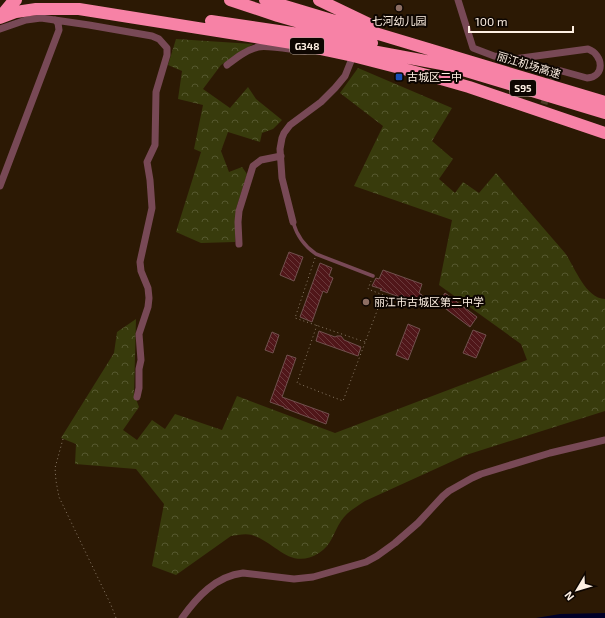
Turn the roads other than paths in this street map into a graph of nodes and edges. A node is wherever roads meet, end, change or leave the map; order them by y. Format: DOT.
graph roads {
  1 [pos="16,0"];
  2 [pos="230,0"];
  3 [pos="265,0"];
  4 [pos="319,0"];
  5 [pos="458,0"];
  6 [pos="0,18"];
  7 [pos="55,20"];
  8 [pos="0,29"];
  9 [pos="312,47"];
  10 [pos="353,56"];
  11 [pos="444,59"];
  12 [pos="227,65"];
  13 [pos="553,72"];
  14 [pos="605,102"];
  15 [pos="605,113"];
  16 [pos="605,133"];
  17 [pos="281,156"];
  18 [pos="0,186"];
  19 [pos="293,222"];
  20 [pos="240,244"];
  21 [pos="373,276"];
  22 [pos="137,397"];
  23 [pos="605,440"];
  24 [pos="182,618"];
  1 -- 6 [label="highway"];
  2 -- 11 [label="highway"];
  3 -- 11 [label="highway"];
  4 -- 11 [label="highway"];
  5 -- 13 [label="street"];
  6 -- 9 [label="highway, G348"];
  6 -- 11 [label="highway"];
  7 -- 8 [label="street"];
  7 -- 18 [label="street"];
  7 -- 22 [label="street"];
  9 -- 10 [label="highway, G348"];
  9 -- 12 [label="street"];
  10 -- 16 [label="highway, G348"];
  10 -- 17 [label="street"];
  11 -- 14 [label="highway, 丽江机场高速 / S95"];
  11 -- 15 [label="highway, S95"];
  17 -- 19 [label="street"];
  17 -- 20 [label="street"];
  19 -- 21 [label="lane"];
  23 -- 24 [label="street"];
}
